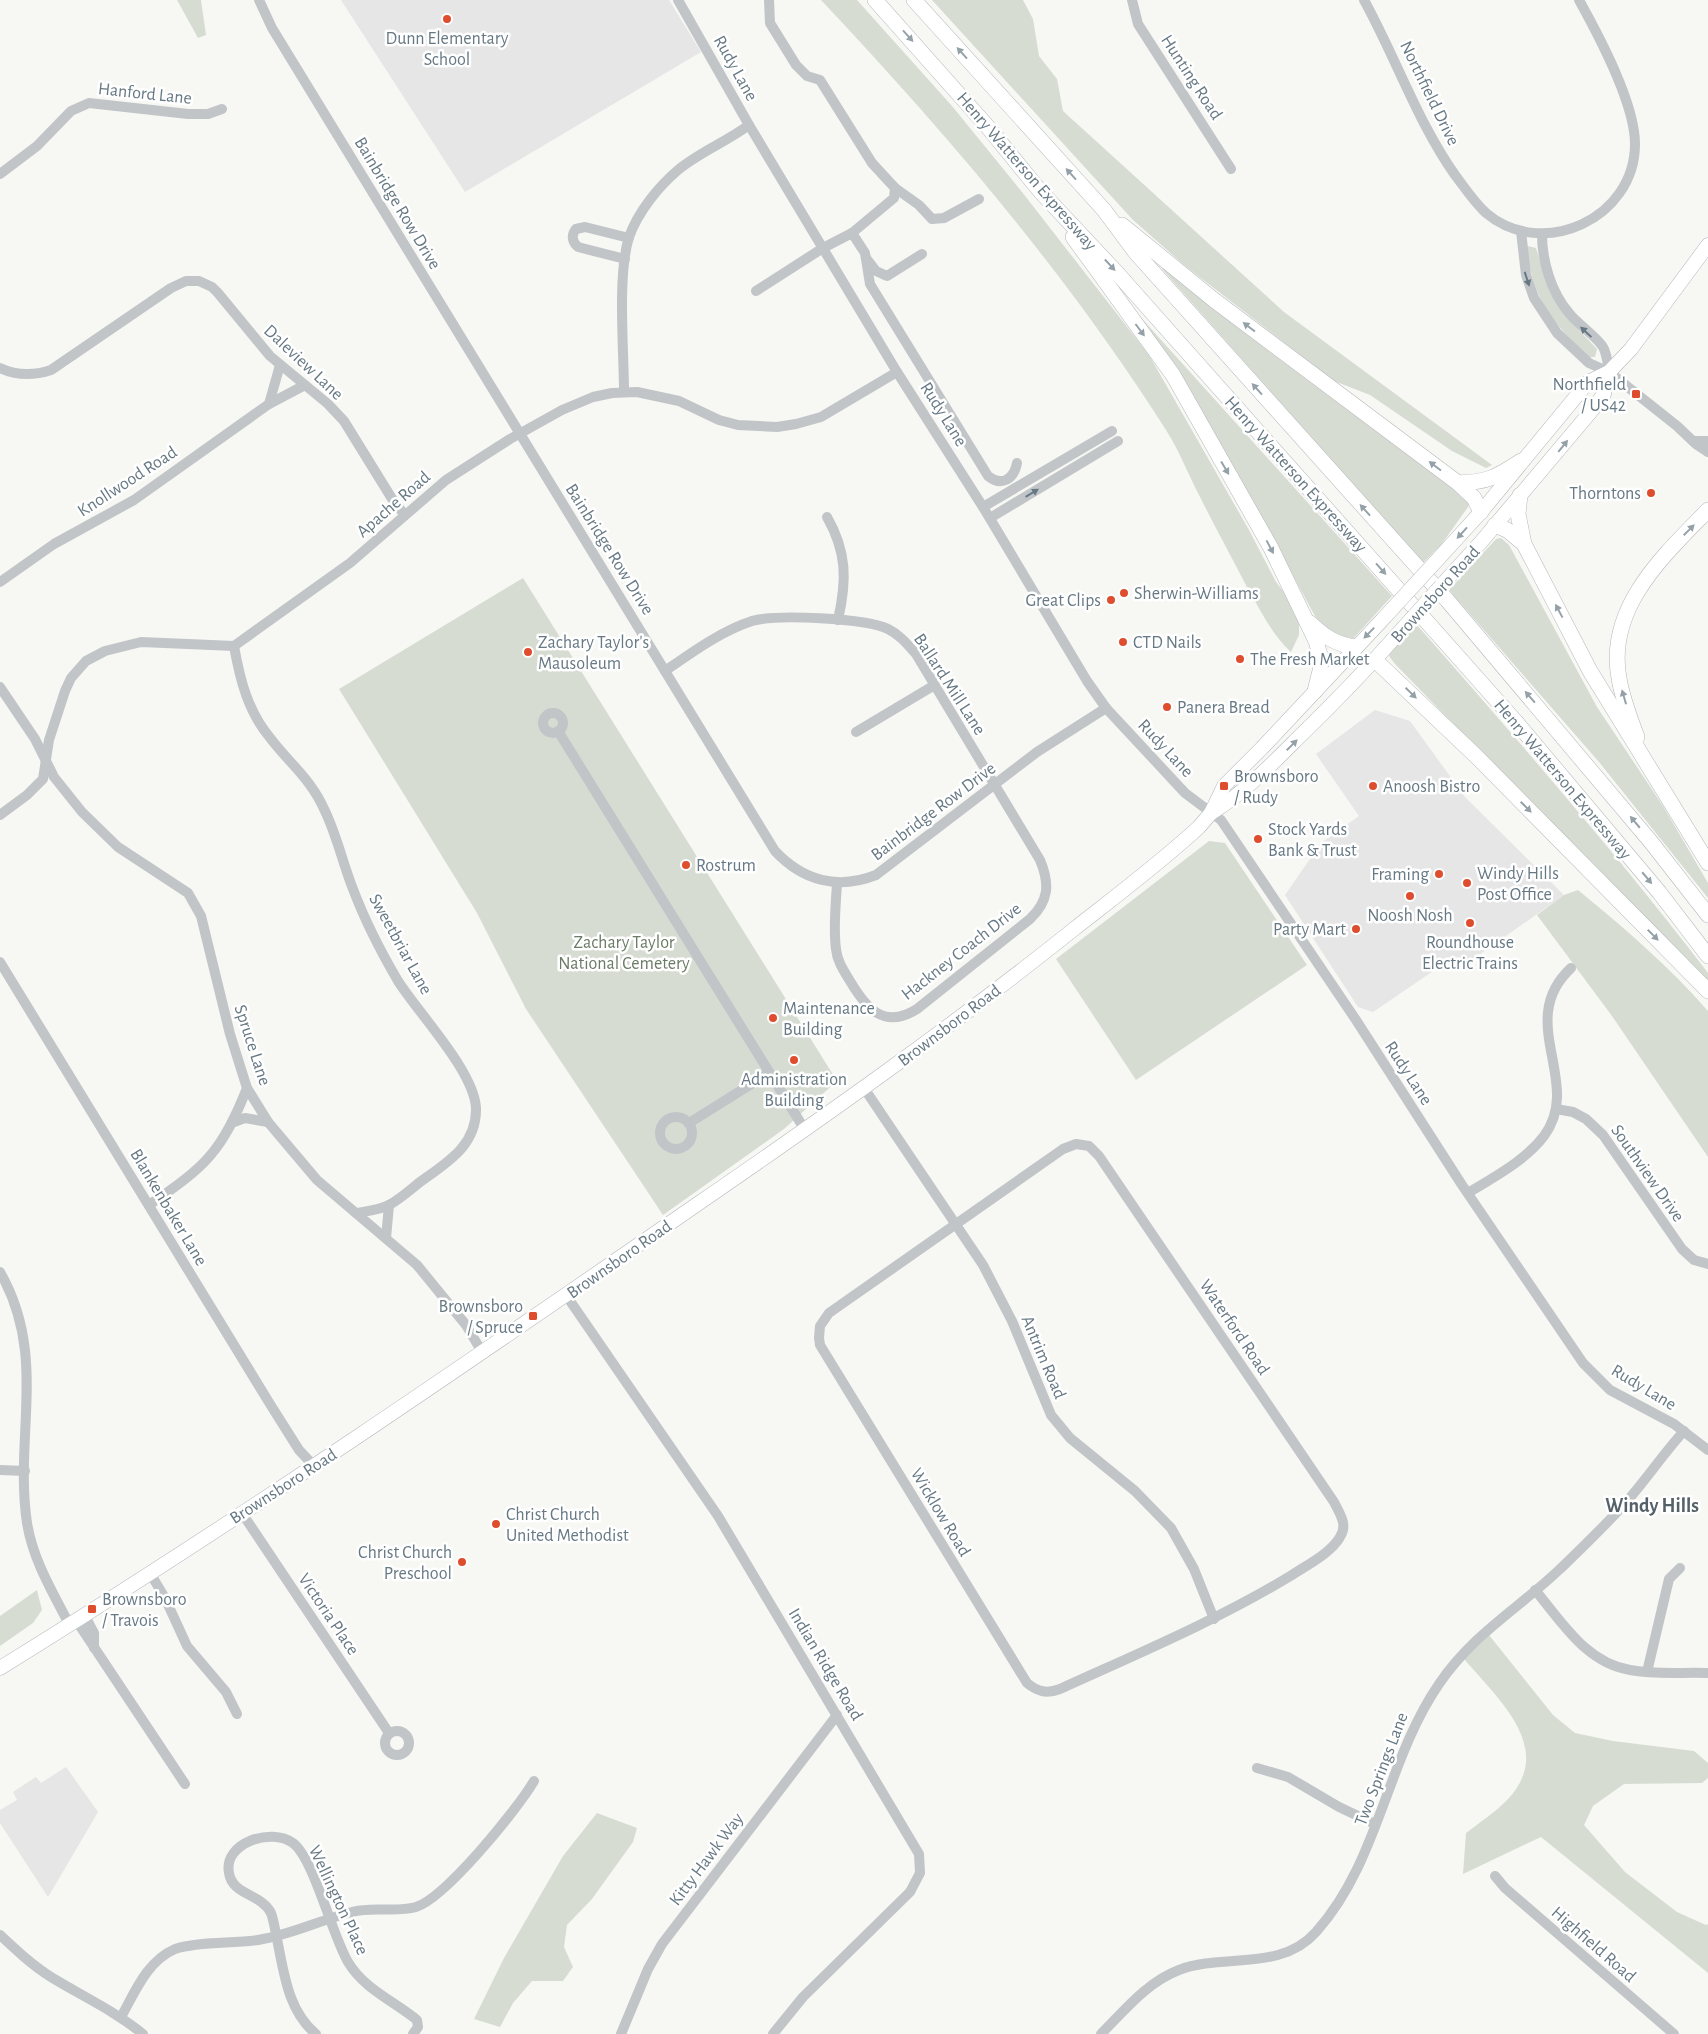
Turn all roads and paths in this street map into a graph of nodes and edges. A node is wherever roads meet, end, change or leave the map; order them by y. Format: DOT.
graph roads {
  1 [pos="259,0"];
  2 [pos="678,0"];
  3 [pos="769,0"];
  4 [pos="876,0"];
  5 [pos="914,0"];
  6 [pos="1132,0"];
  7 [pos="1364,0"];
  8 [pos="1579,0"];
  9 [pos="222,109"];
  10 [pos="749,125"];
  11 [pos="1231,169"];
  12 [pos="0,174"];
  13 [pos="895,188"];
  14 [pos="1040,191"];
  15 [pos="979,199"];
  16 [pos="1104,210"];
  17 [pos="1526,232"];
  18 [pos="852,233"];
  19 [pos="1542,234"];
  20 [pos="629,238"];
  21 [pos="1708,245"];
  22 [pos="823,248"];
  23 [pos="922,254"];
  24 [pos="866,258"];
  25 [pos="625,259"];
  26 [pos="756,291"];
  27 [pos="280,365"];
  28 [pos="0,368"];
  29 [pos="897,372"];
  30 [pos="1609,372"];
  31 [pos="304,385"];
  32 [pos="624,392"];
  33 [pos="268,404"];
  34 [pos="1112,431"];
  35 [pos="520,434"];
  36 [pos="1118,441"];
  37 [pos="1707,451"];
  38 [pos="1521,461"];
  39 [pos="1017,463"];
  40 [pos="1458,483"];
  41 [pos="1520,495"];
  42 [pos="983,507"];
  43 [pos="1708,510"];
  44 [pos="1481,512"];
  45 [pos="404,515"];
  46 [pos="827,517"];
  47 [pos="990,518"];
  48 [pos="1495,526"];
  49 [pos="1524,544"];
  50 [pos="0,582"];
  51 [pos="838,620"];
  52 [pos="1308,620"];
  53 [pos="234,646"];
  54 [pos="1356,647"];
  55 [pos="1375,660"];
  56 [pos="665,671"];
  57 [pos="933,686"];
  58 [pos="0,687"];
  59 [pos="1315,691"];
  60 [pos="1106,708"];
  61 [pos="558,731"];
  62 [pos="856,732"];
  63 [pos="46,760"];
  64 [pos="1644,760"];
  65 [pos="995,785"];
  66 [pos="1211,813"];
  67 [pos="0,815"];
  68 [pos="1708,863"];
  69 [pos="837,883"];
  70 [pos="1047,892"];
  71 [pos="1708,915"];
  72 [pos="1708,956"];
  73 [pos="0,962"];
  74 [pos="1571,968"];
  75 [pos="1708,991"];
  76 [pos="769,1073"];
  77 [pos="247,1088"];
  78 [pos="864,1088"];
  79 [pos="1556,1109"];
  80 [pos="234,1122"];
  81 [pos="268,1122"];
  82 [pos="689,1124"];
  83 [pos="805,1130"];
  84 [pos="1468,1193"];
  85 [pos="389,1204"];
  86 [pos="150,1205"];
  87 [pos="356,1212"];
  88 [pos="956,1224"];
  89 [pos="386,1238"];
  90 [pos="1708,1264"];
  91 [pos="0,1272"];
  92 [pos="566,1296"];
  93 [pos="482,1352"];
  94 [pos="1684,1431"];
  95 [pos="1708,1450"];
  96 [pos="314,1466"];
  97 [pos="0,1470"];
  98 [pos="25,1471"];
  99 [pos="242,1513"];
  100 [pos="1680,1568"];
  101 [pos="150,1573"];
  102 [pos="1535,1590"];
  103 [pos="76,1619"];
  104 [pos="1214,1619"];
  105 [pos="0,1668"];
  106 [pos="1648,1672"];
  107 [pos="1708,1673"];
  108 [pos="237,1714"];
  109 [pos="837,1715"];
  110 [pos="389,1733"];
  111 [pos="1257,1768"];
  112 [pos="534,1781"];
  113 [pos="185,1784"];
  114 [pos="1375,1824"];
  115 [pos="1495,1876"];
  116 [pos="330,1920"];
  117 [pos="0,1935"];
  118 [pos="276,1937"];
  119 [pos="121,2017"];
  120 [pos="144,2034"];
  121 [pos="316,2034"];
  122 [pos="413,2034"];
  123 [pos="621,2034"];
  124 [pos="773,2034"];
  125 [pos="1101,2034"];
  126 [pos="1674,2034"];
  1 -- 35 [label="street, Bainbridge Row Drive"];
  2 -- 10 [label="street, Rudy Lane"];
  3 -- 13 [label="street"];
  4 -- 14 [label="highway, Henry Watterson Expressway, one-way"];
  16 -- 5 [label="highway, Henry Watterson Expressway, one-way"];
  6 -- 11 [label="street, Hunting Road"];
  7 -- 17 [label="street, Northfield Drive"];
  8 -- 19 [label="street, Northfield Drive"];
  9 -- 12 [label="street, Hanford Lane"];
  10 -- 20 [label="street"];
  10 -- 22 [label="street, Rudy Lane"];
  13 -- 15 [label="street"];
  13 -- 18 [label="street"];
  14 -- 52 [label="highway, one-way"];
  14 -- 72 [label="highway, Henry Watterson Expressway, one-way"];
  40 -- 16 [label="highway, one-way"];
  71 -- 16 [label="highway, Henry Watterson Expressway, one-way"];
  17 -- 19 [label="street, Northfield Drive"];
  17 -- 30 [label="street, one-way"];
  18 -- 22 [label="street"];
  18 -- 24 [label="street"];
  30 -- 19 [label="street, one-way"];
  20 -- 25 [label="street"];
  20 -- 25 [label="street"];
  21 -- 30 [label="main road"];
  22 -- 26 [label="street"];
  22 -- 29 [label="street, Rudy Lane"];
  23 -- 24 [label="street"];
  24 -- 39 [label="street"];
  25 -- 32 [label="street"];
  27 -- 28 [label="street, Daleview Lane"];
  27 -- 31 [label="street, Daleview Lane"];
  27 -- 33 [label="street"];
  29 -- 32 [label="street, Apache Road"];
  29 -- 42 [label="street, Rudy Lane"];
  30 -- 37 [label="street"];
  30 -- 38 [label="main road, Brownsboro Road"];
  41 -- 30 [label="main road, Brownsboro Road, one-way"];
  31 -- 33 [label="street, Knollwood Road"];
  31 -- 45 [label="street, Daleview Lane"];
  32 -- 35 [label="street, Apache Road"];
  33 -- 50 [label="street, Knollwood Road"];
  34 -- 42 [label="street"];
  35 -- 45 [label="street, Apache Road"];
  35 -- 56 [label="street, Bainbridge Row Drive"];
  47 -- 36 [label="street, one-way"];
  38 -- 40 [label="highway"];
  38 -- 44 [label="main road, Brownsboro Road"];
  40 -- 44 [label="highway"];
  41 -- 48 [label="main road, Brownsboro Road"];
  41 -- 49 [label="highway"];
  42 -- 47 [label="street, Rudy Lane"];
  64 -- 43 [label="highway, one-way"];
  44 -- 48 [label="main road"];
  44 -- 54 [label="main road, Brownsboro Road, one-way, bridge"];
  45 -- 53 [label="street, Apache Road"];
  46 -- 51 [label="street"];
  47 -- 60 [label="street, Rudy Lane"];
  48 -- 49 [label="highway"];
  48 -- 55 [label="main road, Brownsboro Road, bridge"];
  64 -- 49 [label="highway, one-way"];
  51 -- 56 [label="street, Ballard Mill Lane"];
  51 -- 57 [label="street, Ballard Mill Lane"];
  52 -- 54 [label="highway"];
  52 -- 59 [label="highway"];
  53 -- 63 [label="street"];
  53 -- 85 [label="street, Sweetbriar Lane"];
  54 -- 55 [label="main road"];
  54 -- 59 [label="main road, Brownsboro Road"];
  66 -- 55 [label="main road, Brownsboro Road, one-way"];
  55 -- 75 [label="highway, one-way"];
  56 -- 69 [label="street, Bainbridge Row Drive"];
  57 -- 62 [label="street"];
  57 -- 65 [label="street, Ballard Mill Lane"];
  58 -- 63 [label="street"];
  59 -- 66 [label="main road, Brownsboro Road"];
  60 -- 65 [label="street, Bainbridge Row Drive"];
  60 -- 66 [label="street, Rudy Lane"];
  61 -- 76 [label="street"];
  63 -- 67 [label="street"];
  63 -- 77 [label="street, Spruce Lane"];
  64 -- 68 [label="highway"];
  65 -- 69 [label="street, Bainbridge Row Drive"];
  65 -- 70 [label="street, Ballard Mill Lane"];
  66 -- 78 [label="main road, Brownsboro Road"];
  66 -- 84 [label="street, Rudy Lane"];
  69 -- 70 [label="street, Hackney Coach Drive"];
  73 -- 86 [label="street, Blankenbaker Lane"];
  74 -- 79 [label="street"];
  76 -- 82 [label="street"];
  76 -- 83 [label="street"];
  77 -- 80 [label="street"];
  77 -- 81 [label="street, Spruce Lane"];
  78 -- 83 [label="main road, Brownsboro Road"];
  78 -- 88 [label="street, Antrim Road"];
  79 -- 84 [label="street"];
  79 -- 90 [label="street, Southview Drive"];
  80 -- 81 [label="street"];
  80 -- 86 [label="street"];
  81 -- 87 [label="street, Spruce Lane"];
  83 -- 92 [label="main road, Brownsboro Road"];
  84 -- 94 [label="street, Rudy Lane"];
  85 -- 87 [label="street, Sweetbriar Lane"];
  85 -- 89 [label="street"];
  86 -- 96 [label="street, Blankenbaker Lane"];
  87 -- 89 [label="street, Spruce Lane"];
  88 -- 104 [label="street, Antrim Road"];
  88 -- 104 [label="street, Waterford Road"];
  88 -- 104 [label="street, Wicklow Road"];
  89 -- 93 [label="street, Spruce Lane"];
  91 -- 98 [label="street"];
  92 -- 93 [label="main road, Brownsboro Road"];
  92 -- 109 [label="street, Indian Ridge Road"];
  93 -- 96 [label="main road, Brownsboro Road"];
  94 -- 95 [label="street, Rudy Lane"];
  94 -- 102 [label="street, Two Springs Lane"];
  96 -- 99 [label="main road, Brownsboro Road"];
  97 -- 98 [label="street"];
  98 -- 103 [label="street"];
  99 -- 101 [label="main road, Brownsboro Road"];
  99 -- 110 [label="street, Victoria Place"];
  100 -- 106 [label="street"];
  101 -- 103 [label="main road, Brownsboro Road"];
  101 -- 108 [label="street"];
  102 -- 106 [label="street"];
  102 -- 114 [label="street, Two Springs Lane"];
  103 -- 105 [label="main road, Brownsboro Road"];
  103 -- 113 [label="street"];
  106 -- 107 [label="street"];
  109 -- 123 [label="street, Kitty Hawk Way"];
  109 -- 124 [label="street, Indian Ridge Road"];
  111 -- 114 [label="street"];
  112 -- 116 [label="street"];
  114 -- 125 [label="street, Two Springs Lane"];
  115 -- 126 [label="street, Highfield Road"];
  116 -- 118 [label="street"];
  116 -- 118 [label="street, Wellington Place"];
  116 -- 122 [label="street, Wellington Place"];
  117 -- 119 [label="street"];
  118 -- 119 [label="street"];
  118 -- 121 [label="street, Wellington Place"];
  119 -- 120 [label="street"];
}
